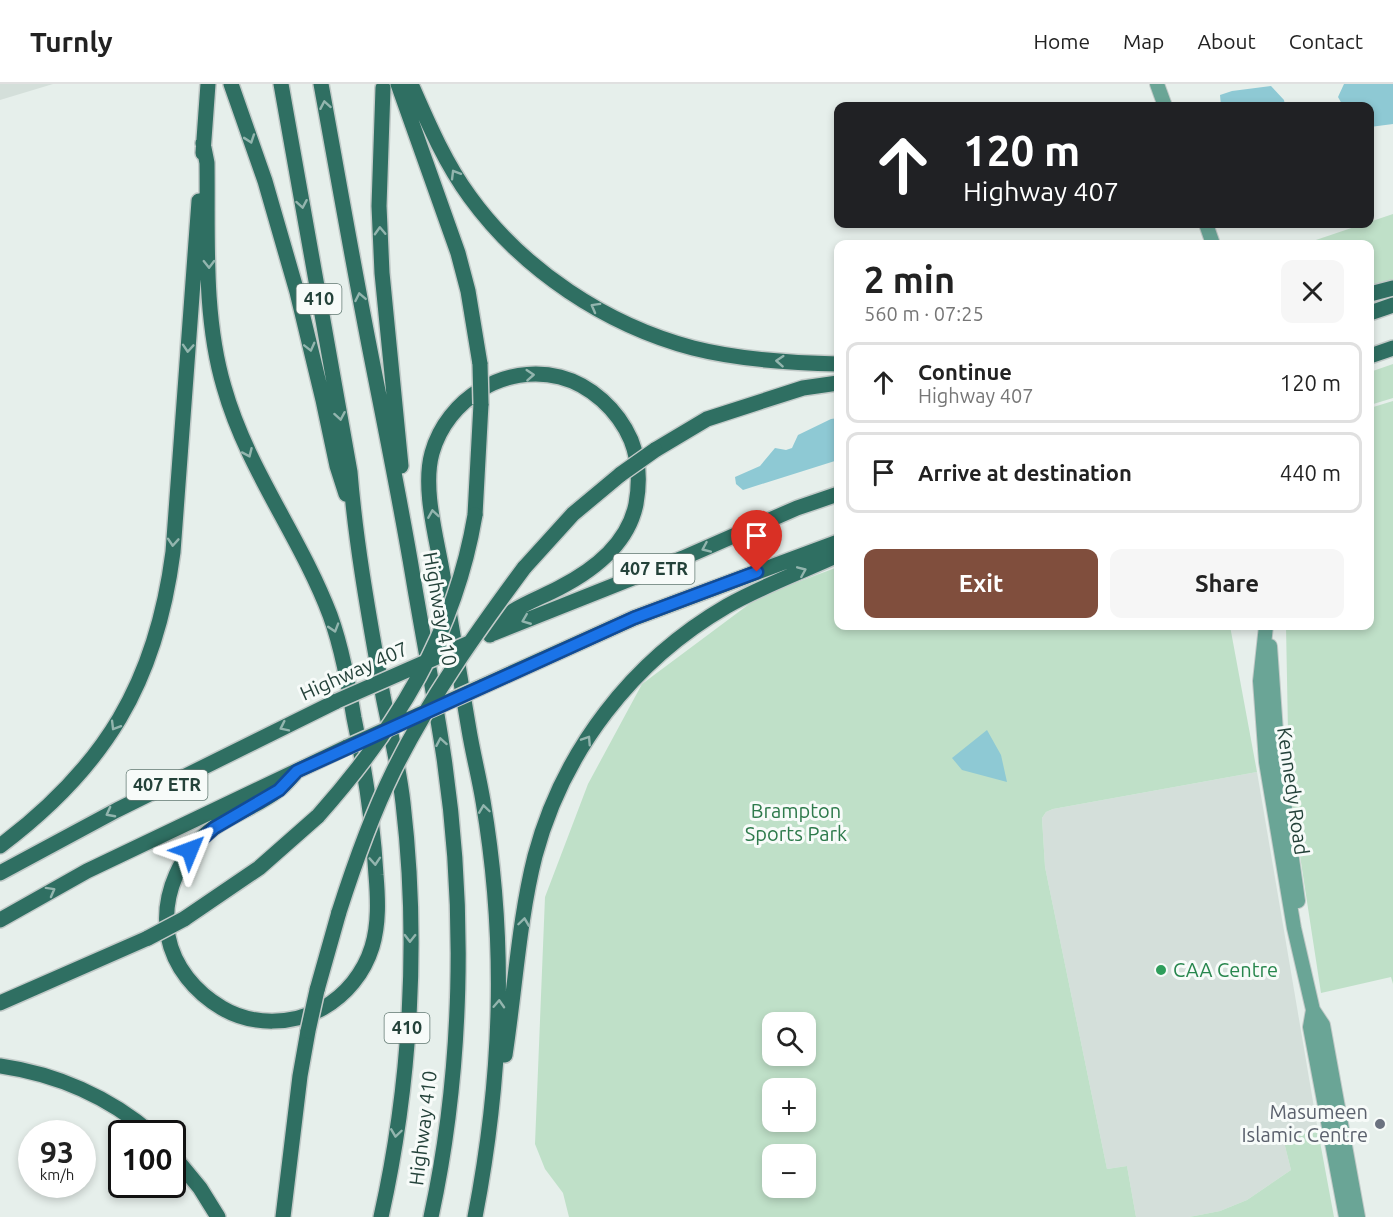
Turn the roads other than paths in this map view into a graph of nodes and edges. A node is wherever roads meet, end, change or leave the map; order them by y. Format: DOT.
graph roads {
  1 [pos="208,84"];
  2 [pos="231,84"];
  3 [pos="281,84"];
  4 [pos="321,84"];
  5 [pos="398,84"];
  6 [pos="411,84"];
  7 [pos="1157,84"];
  8 [pos="382,88"];
  9 [pos="1164,102"];
  10 [pos="203,143"];
  11 [pos="1393,288"];
  12 [pos="1374,293"];
  13 [pos="1393,305"];
  14 [pos="1374,312"];
  15 [pos="1393,348"];
  16 [pos="1374,355"];
  17 [pos="834,364"];
  18 [pos="834,384"];
  19 [pos="834,495"];
  20 [pos="400,499"];
  21 [pos="354,515"];
  22 [pos="834,543"];
  23 [pos="834,557"];
  24 [pos="1267,630"];
  25 [pos="490,635"];
  26 [pos="297,771"];
  27 [pos="0,846"];
  28 [pos="0,873"];
  29 [pos="0,920"];
  30 [pos="0,1003"];
  31 [pos="1312,1010"];
  32 [pos="0,1066"];
  33 [pos="133,1120"];
  34 [pos="186,1171"];
  35 [pos="481,1187"];
  36 [pos="218,1217"];
  37 [pos="283,1217"];
  38 [pos="381,1217"];
  39 [pos="431,1217"];
  40 [pos="475,1217"];
  41 [pos="1346,1217"];
  42 [pos="1358,1217"];
  1 -- 10 [label="highway"];
  2 -- 21 [label="highway, one-way"];
  3 -- 21 [label="highway, Highway 410 / 410, one-way"];
  20 -- 4 [label="highway, Highway 410 / 410, one-way"];
  5 -- 30 [label="highway, bridge"];
  17 -- 6 [label="highway, one-way"];
  7 -- 9 [label="main road"];
  20 -- 8 [label="highway, one-way"];
  10 -- 26 [label="highway, one-way"];
  10 -- 27 [label="highway, one-way"];
  11 -- 12 [label="highway"];
  13 -- 14 [label="highway"];
  15 -- 16 [label="highway"];
  18 -- 37 [label="highway, bridge"];
  19 -- 25 [label="highway, Highway 407 / 407 ETR, one-way"];
  39 -- 20 [label="highway, Highway 410 / 410, one-way"];
  21 -- 38 [label="highway, Highway 410 / 410, one-way"];
  22 -- 26 [label="highway, 407 ETR, bridge"];
  35 -- 23 [label="highway, one-way"];
  24 -- 31 [label="main road, Kennedy Road"];
  25 -- 28 [label="highway, Highway 407 / 407 ETR, one-way, bridge"];
  35 -- 25 [label="highway, one-way"];
  29 -- 26 [label="highway, 407 ETR, one-way"];
  31 -- 41 [label="main road, Kennedy Road"];
  31 -- 42 [label="main road, Kennedy Road"];
  32 -- 33 [label="highway"];
  34 -- 36 [label="highway"];
  35 -- 40 [label="highway"];
}
